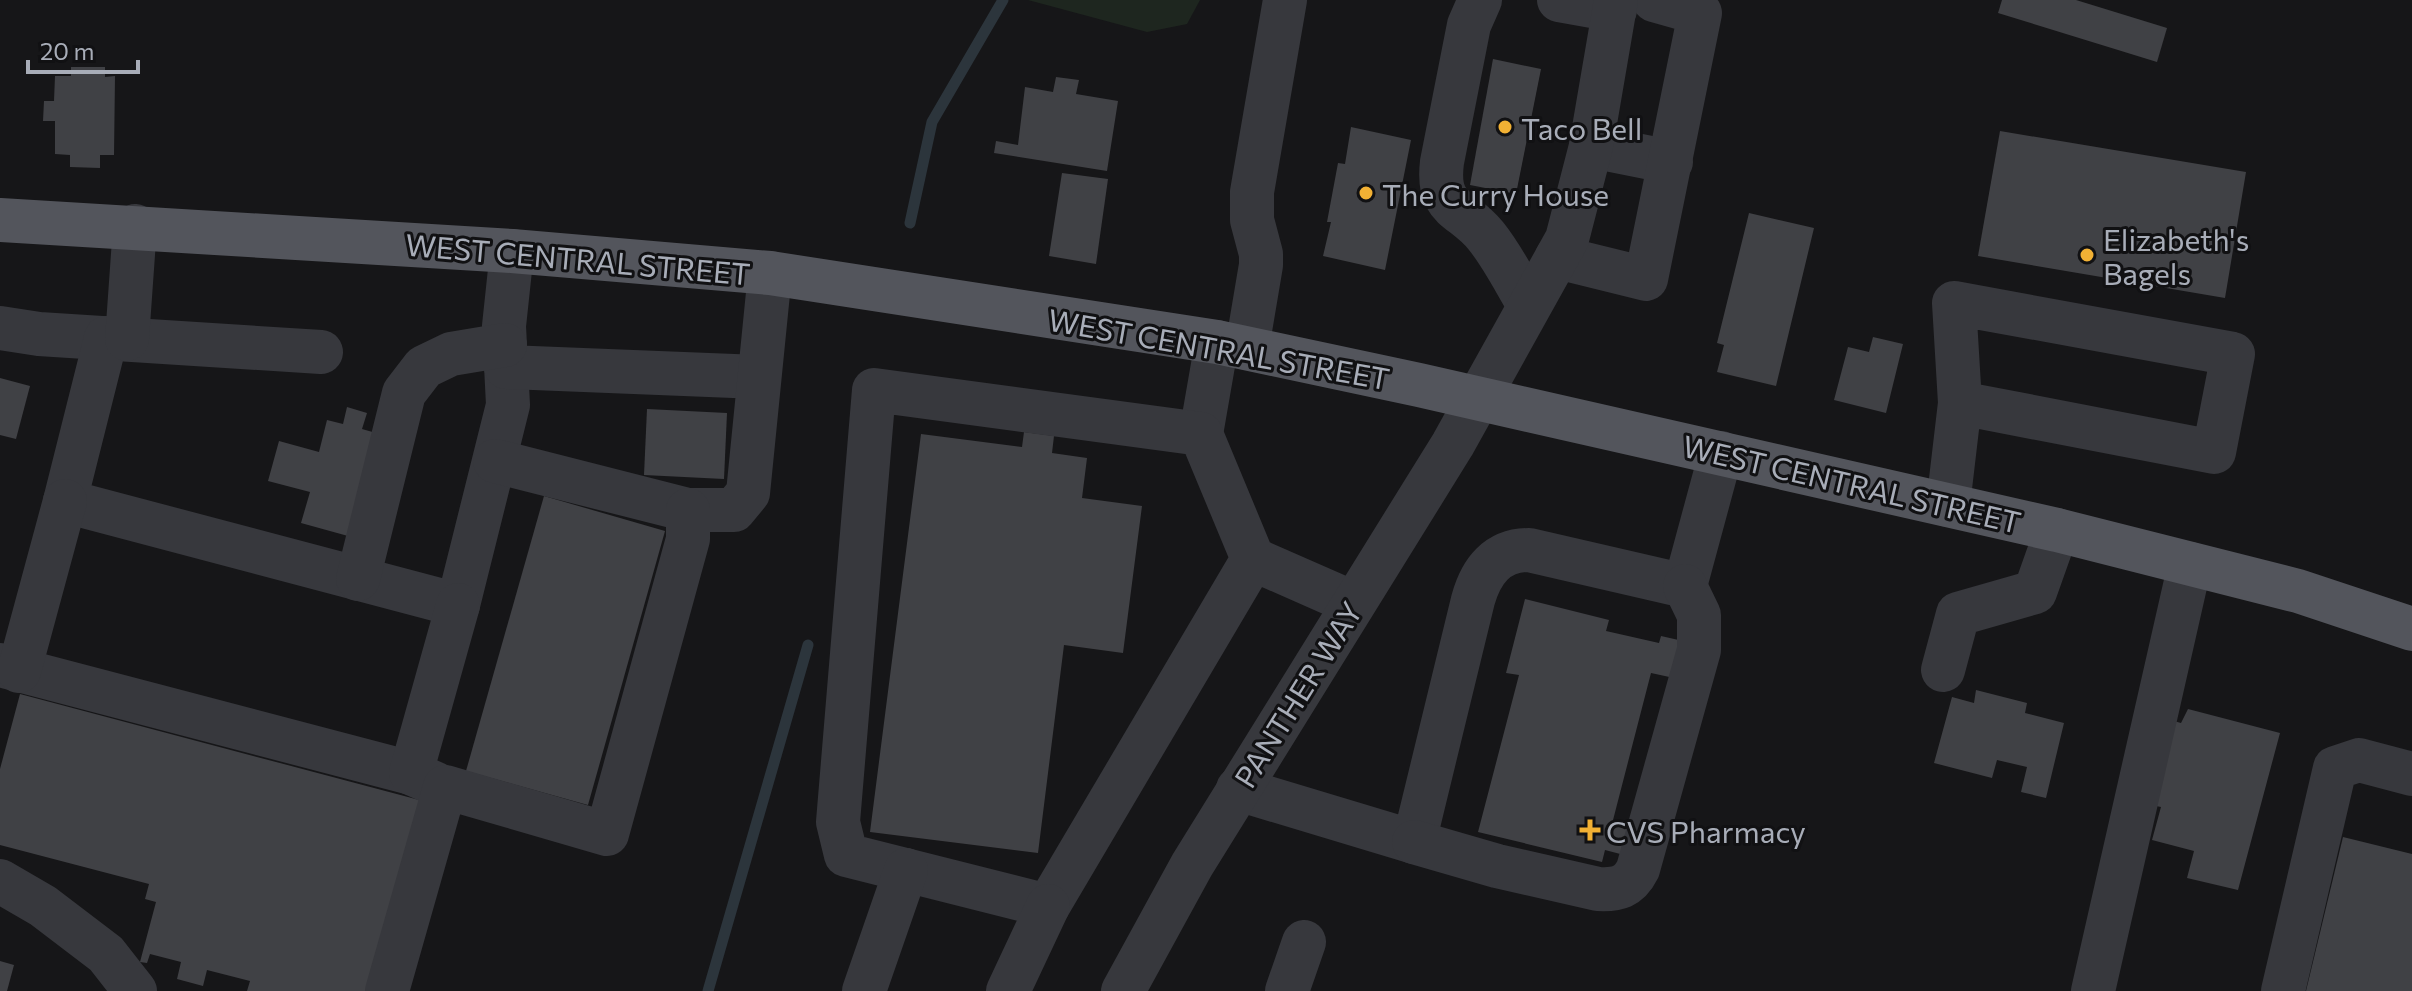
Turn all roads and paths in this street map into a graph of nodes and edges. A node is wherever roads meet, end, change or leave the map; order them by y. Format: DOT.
graph roads {
  1 [pos="1285,0"];
  2 [pos="1480,0"];
  3 [pos="1514,0"];
  4 [pos="1559,0"];
  5 [pos="1628,3"];
  6 [pos="1591,146"];
  7 [pos="1671,162"];
  8 [pos="1466,219"];
  9 [pos="0,220"];
  10 [pos="135,226"];
  11 [pos="512,251"];
  12 [pos="1557,257"];
  13 [pos="770,273"];
  14 [pos="1529,305"];
  15 [pos="0,328"];
  16 [pos="117,338"];
  17 [pos="1232,345"];
  18 [pos="321,352"];
  19 [pos="506,356"];
  20 [pos="759,377"];
  21 [pos="1477,400"];
  22 [pos="1960,403"];
  23 [pos="1201,434"];
  24 [pos="1721,453"];
  25 [pos="495,461"];
  26 [pos="65,501"];
  27 [pos="1948,505"];
  28 [pos="688,510"];
  29 [pos="2057,530"];
  30 [pos="1253,559"];
  31 [pos="2190,564"];
  32 [pos="358,579"];
  33 [pos="1685,586"];
  34 [pos="1353,603"];
  35 [pos="458,605"];
  36 [pos="2412,629"];
  37 [pos="9,668"];
  38 [pos="1943,670"];
  39 [pos="2412,774"];
  40 [pos="428,780"];
  41 [pos="1238,789"];
  42 [pos="1414,842"];
  43 [pos="906,870"];
  44 [pos="0,881"];
  45 [pos="1048,906"];
  46 [pos="1304,942"];
  47 [pos="135,991"];
  48 [pos="387,991"];
  49 [pos="864,991"];
  50 [pos="1008,991"];
  51 [pos="1123,991"];
  52 [pos="1287,991"];
  53 [pos="2093,991"];
  54 [pos="2283,991"];
  1 -- 17 [label="street"];
  2 -- 8 [label="street"];
  3 -- 8 [label="street"];
  4 -- 5 [label="street"];
  5 -- 6 [label="street, PANTHER WAY"];
  5 -- 7 [label="street"];
  6 -- 7 [label="street"];
  6 -- 12 [label="street, PANTHER WAY"];
  7 -- 12 [label="street"];
  8 -- 14 [label="street"];
  9 -- 10 [label="main road, WEST CENTRAL STREET"];
  10 -- 11 [label="main road, WEST CENTRAL STREET"];
  10 -- 16 [label="street"];
  11 -- 13 [label="main road, WEST CENTRAL STREET"];
  11 -- 19 [label="street"];
  12 -- 14 [label="street, PANTHER WAY"];
  13 -- 17 [label="main road, WEST CENTRAL STREET"];
  13 -- 20 [label="street"];
  14 -- 21 [label="street, PANTHER WAY"];
  15 -- 16 [label="street"];
  16 -- 18 [label="street"];
  16 -- 26 [label="street"];
  17 -- 21 [label="main road, WEST CENTRAL STREET"];
  17 -- 23 [label="street"];
  19 -- 20 [label="street"];
  19 -- 25 [label="street"];
  19 -- 32 [label="street"];
  20 -- 28 [label="street"];
  21 -- 24 [label="main road, WEST CENTRAL STREET"];
  21 -- 34 [label="street, PANTHER WAY"];
  22 -- 22 [label="street"];
  22 -- 27 [label="street"];
  23 -- 30 [label="street"];
  23 -- 43 [label="street"];
  24 -- 27 [label="main road, WEST CENTRAL STREET"];
  24 -- 33 [label="street"];
  25 -- 28 [label="street"];
  25 -- 35 [label="street"];
  26 -- 32 [label="street"];
  26 -- 37 [label="street"];
  27 -- 29 [label="main road, WEST CENTRAL STREET"];
  28 -- 40 [label="street"];
  29 -- 31 [label="main road, WEST CENTRAL STREET"];
  29 -- 38 [label="street"];
  30 -- 34 [label="street"];
  30 -- 45 [label="street"];
  31 -- 36 [label="main road, WEST CENTRAL STREET"];
  31 -- 53 [label="street"];
  32 -- 35 [label="street"];
  33 -- 42 [label="street"];
  33 -- 42 [label="street"];
  34 -- 41 [label="street, PANTHER WAY"];
  35 -- 40 [label="street"];
  37 -- 40 [label="street"];
  39 -- 54 [label="street"];
  40 -- 48 [label="street"];
  41 -- 42 [label="street"];
  41 -- 51 [label="street, PANTHER WAY"];
  43 -- 45 [label="street"];
  43 -- 49 [label="street"];
  44 -- 47 [label="street"];
  45 -- 50 [label="street"];
  46 -- 52 [label="street"];
}
